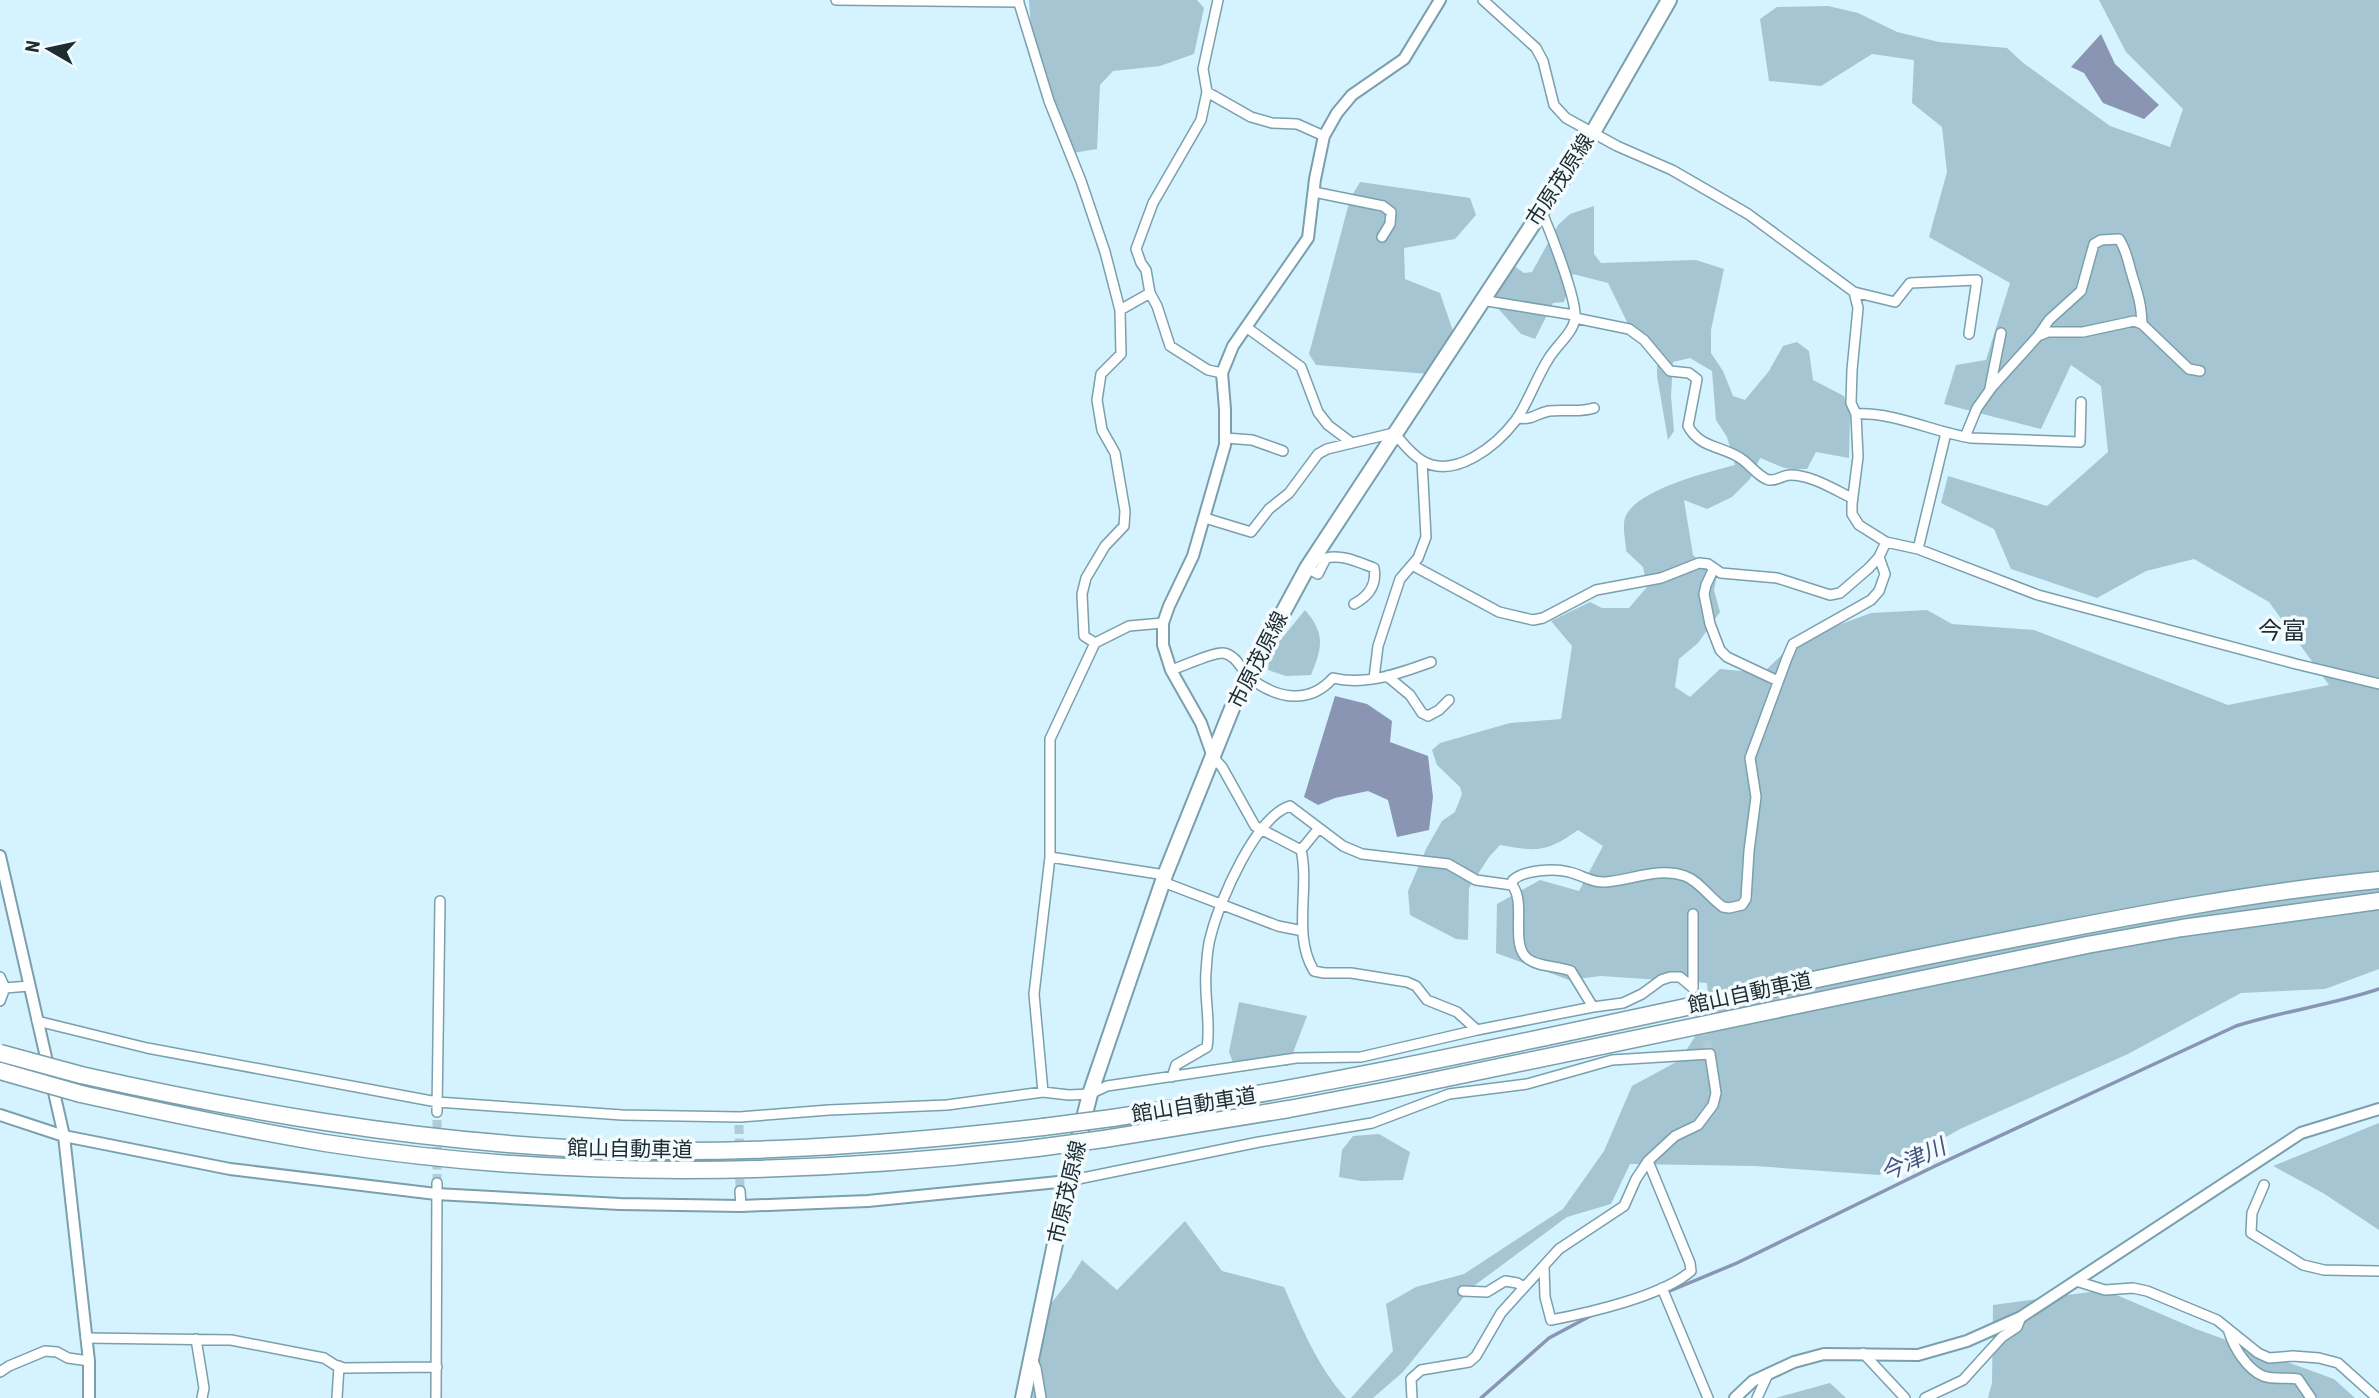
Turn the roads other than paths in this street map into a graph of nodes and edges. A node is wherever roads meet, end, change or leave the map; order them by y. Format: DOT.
graph roads {
  1 [pos="836,0"];
  2 [pos="1218,0"];
  3 [pos="1440,0"];
  4 [pos="1483,0"];
  5 [pos="1669,0"];
  6 [pos="1019,1"];
  7 [pos="1207,92"];
  8 [pos="1592,134"];
  9 [pos="1324,136"];
  10 [pos="1314,192"];
  11 [pos="1541,210"];
  12 [pos="1382,237"];
  13 [pos="1854,292"];
  14 [pos="1150,293"];
  15 [pos="1481,300"];
  16 [pos="1120,310"];
  17 [pos="1575,317"];
  18 [pos="2142,324"];
  19 [pos="1246,327"];
  20 [pos="2001,333"];
  21 [pos="1969,334"];
  22 [pos="2038,336"];
  23 [pos="2200,371"];
  24 [pos="1222,373"];
  25 [pos="1989,390"];
  26 [pos="2081,402"];
  27 [pos="1594,408"];
  28 [pos="1856,414"];
  29 [pos="1517,418"];
  30 [pos="1394,433"];
  31 [pos="1946,433"];
  32 [pos="1965,437"];
  33 [pos="1225,438"];
  34 [pos="1352,443"];
  35 [pos="1283,451"];
  36 [pos="1422,461"];
  37 [pos="1852,498"];
  38 [pos="1205,518"];
  39 [pos="1886,542"];
  40 [pos="1918,549"];
  41 [pos="1879,557"];
  42 [pos="1412,565"];
  43 [pos="1307,568"];
  44 [pos="1714,568"];
  45 [pos="1354,604"];
  46 [pos="1163,623"];
  47 [pos="1095,643"];
  48 [pos="1431,662"];
  49 [pos="1171,670"];
  50 [pos="1387,676"];
  51 [pos="1248,677"];
  52 [pos="1374,678"];
  53 [pos="1779,681"];
  54 [pos="2379,684"];
  55 [pos="1449,700"];
  56 [pos="1213,757"];
  57 [pos="1319,828"];
  58 [pos="1262,830"];
  59 [pos="1301,850"];
  60 [pos="0,856"];
  61 [pos="1050,857"];
  62 [pos="1164,878"];
  63 [pos="2379,880"];
  64 [pos="1513,885"];
  65 [pos="440,901"];
  66 [pos="2379,901"];
  67 [pos="1220,903"];
  68 [pos="1693,914"];
  69 [pos="1303,931"];
  70 [pos="0,977"];
  71 [pos="29,986"];
  72 [pos="5,988"];
  73 [pos="0,1001"];
  74 [pos="1593,1007"];
  75 [pos="37,1021"];
  76 [pos="1477,1030"];
  77 [pos="0,1053"];
  78 [pos="0,1071"];
  79 [pos="1172,1077"];
  80 [pos="1043,1092"];
  81 [pos="1090,1094"];
  82 [pos="437,1107"];
  83 [pos="2379,1109"];
  84 [pos="0,1115"];
  85 [pos="64,1136"];
  86 [pos="1648,1161"];
  87 [pos="1068,1181"];
  88 [pos="2263,1185"];
  89 [pos="437,1189"];
  90 [pos="740,1191"];
  91 [pos="741,1206"];
  92 [pos="1544,1267"];
  93 [pos="2379,1271"];
  94 [pos="2076,1281"];
  95 [pos="1524,1287"];
  96 [pos="1662,1288"];
  97 [pos="1463,1291"];
  98 [pos="2021,1317"];
  99 [pos="2228,1330"];
  100 [pos="86,1338"];
  101 [pos="196,1339"];
  102 [pos="1863,1353"];
  103 [pos="1032,1357"];
  104 [pos="89,1361"];
  105 [pos="339,1366"];
  106 [pos="437,1367"];
  107 [pos="0,1372"];
  108 [pos="1768,1374"];
  109 [pos="89,1398"];
  110 [pos="202,1398"];
  111 [pos="337,1398"];
  112 [pos="436,1398"];
  113 [pos="1023,1398"];
  114 [pos="1041,1398"];
  115 [pos="1412,1398"];
  116 [pos="1708,1398"];
  117 [pos="1735,1398"];
  118 [pos="1757,1398"];
  119 [pos="1905,1398"];
  120 [pos="1925,1398"];
  121 [pos="2311,1398"];
  122 [pos="2377,1398"];
  1 -- 6 [label="street"];
  2 -- 7 [label="street"];
  3 -- 9 [label="street"];
  4 -- 8 [label="street"];
  5 -- 8 [label="main road, 市原茂原線"];
  6 -- 16 [label="street"];
  7 -- 9 [label="street"];
  7 -- 14 [label="street"];
  8 -- 11 [label="main road, 市原茂原線"];
  8 -- 13 [label="street"];
  9 -- 10 [label="street"];
  10 -- 12 [label="street"];
  10 -- 19 [label="street"];
  11 -- 15 [label="main road, 市原茂原線"];
  11 -- 17 [label="street"];
  13 -- 21 [label="street"];
  13 -- 28 [label="street"];
  14 -- 16 [label="street"];
  14 -- 24 [label="street"];
  15 -- 17 [label="street"];
  15 -- 30 [label="main road, 市原茂原線"];
  16 -- 47 [label="street"];
  17 -- 29 [label="street"];
  17 -- 37 [label="street"];
  18 -- 22 [label="street"];
  18 -- 22 [label="street"];
  18 -- 23 [label="street"];
  19 -- 24 [label="street"];
  19 -- 34 [label="street"];
  20 -- 25 [label="street"];
  22 -- 25 [label="street"];
  24 -- 33 [label="street"];
  25 -- 32 [label="street"];
  26 -- 32 [label="street"];
  27 -- 29 [label="street"];
  28 -- 31 [label="street"];
  28 -- 37 [label="street"];
  29 -- 36 [label="street"];
  30 -- 34 [label="street"];
  30 -- 36 [label="street"];
  30 -- 43 [label="main road, 市原茂原線"];
  31 -- 32 [label="street"];
  31 -- 40 [label="street"];
  33 -- 35 [label="street"];
  33 -- 38 [label="street"];
  34 -- 38 [label="street"];
  36 -- 42 [label="street"];
  37 -- 39 [label="street"];
  38 -- 46 [label="street"];
  39 -- 40 [label="street"];
  39 -- 41 [label="street"];
  40 -- 54 [label="street"];
  41 -- 44 [label="street"];
  41 -- 53 [label="street"];
  42 -- 44 [label="street"];
  42 -- 52 [label="street"];
  43 -- 45 [label="street"];
  43 -- 51 [label="main road, 市原茂原線"];
  44 -- 53 [label="street"];
  46 -- 47 [label="street"];
  46 -- 49 [label="street"];
  47 -- 61 [label="street"];
  48 -- 50 [label="street"];
  49 -- 51 [label="street"];
  49 -- 56 [label="street"];
  50 -- 52 [label="street"];
  50 -- 55 [label="street"];
  51 -- 52 [label="street"];
  51 -- 56 [label="main road, 市原茂原線"];
  53 -- 64 [label="street"];
  56 -- 58 [label="street"];
  56 -- 62 [label="main road, 市原茂原線"];
  57 -- 58 [label="street"];
  57 -- 59 [label="street"];
  57 -- 64 [label="street"];
  58 -- 59 [label="street"];
  58 -- 67 [label="street"];
  59 -- 69 [label="street"];
  60 -- 71 [label="street"];
  61 -- 62 [label="street"];
  61 -- 80 [label="street"];
  62 -- 67 [label="street"];
  62 -- 81 [label="main road, 市原茂原線"];
  63 -- 77 [label="highway, 館山自動車道, bridge"];
  64 -- 74 [label="street"];
  65 -- 82 [label="street"];
  66 -- 78 [label="highway, 館山自動車道, bridge"];
  67 -- 69 [label="street"];
  67 -- 79 [label="street"];
  68 -- 74 [label="street"];
  69 -- 76 [label="street"];
  70 -- 72 [label="street"];
  71 -- 72 [label="street"];
  71 -- 75 [label="street"];
  72 -- 73 [label="street"];
  74 -- 76 [label="street"];
  75 -- 82 [label="street"];
  75 -- 85 [label="street"];
  76 -- 79 [label="street"];
  79 -- 81 [label="street"];
  80 -- 81 [label="street"];
  80 -- 82 [label="street"];
  81 -- 87 [label="main road, 市原茂原線"];
  83 -- 94 [label="street"];
  84 -- 85 [label="street"];
  85 -- 89 [label="street"];
  85 -- 100 [label="street"];
  86 -- 87 [label="street"];
  86 -- 92 [label="street"];
  86 -- 96 [label="street"];
  87 -- 91 [label="street"];
  87 -- 103 [label="main road, 市原茂原線"];
  88 -- 93 [label="street"];
  89 -- 91 [label="street"];
  89 -- 106 [label="street"];
  90 -- 91 [label="street"];
  92 -- 95 [label="street"];
  92 -- 96 [label="street"];
  94 -- 98 [label="street"];
  94 -- 99 [label="street"];
  95 -- 97 [label="street"];
  95 -- 115 [label="street"];
  96 -- 116 [label="street"];
  98 -- 102 [label="street"];
  98 -- 120 [label="street"];
  99 -- 121 [label="street"];
  99 -- 122 [label="street"];
  100 -- 101 [label="street"];
  100 -- 104 [label="street"];
  101 -- 105 [label="street"];
  101 -- 110 [label="street"];
  102 -- 108 [label="street"];
  102 -- 119 [label="street"];
  103 -- 113 [label="main road, 市原茂原線"];
  103 -- 114 [label="street"];
  104 -- 107 [label="street"];
  104 -- 109 [label="street"];
  105 -- 106 [label="street"];
  105 -- 111 [label="street"];
  106 -- 112 [label="street"];
  108 -- 117 [label="street"];
  108 -- 118 [label="street"];
}
